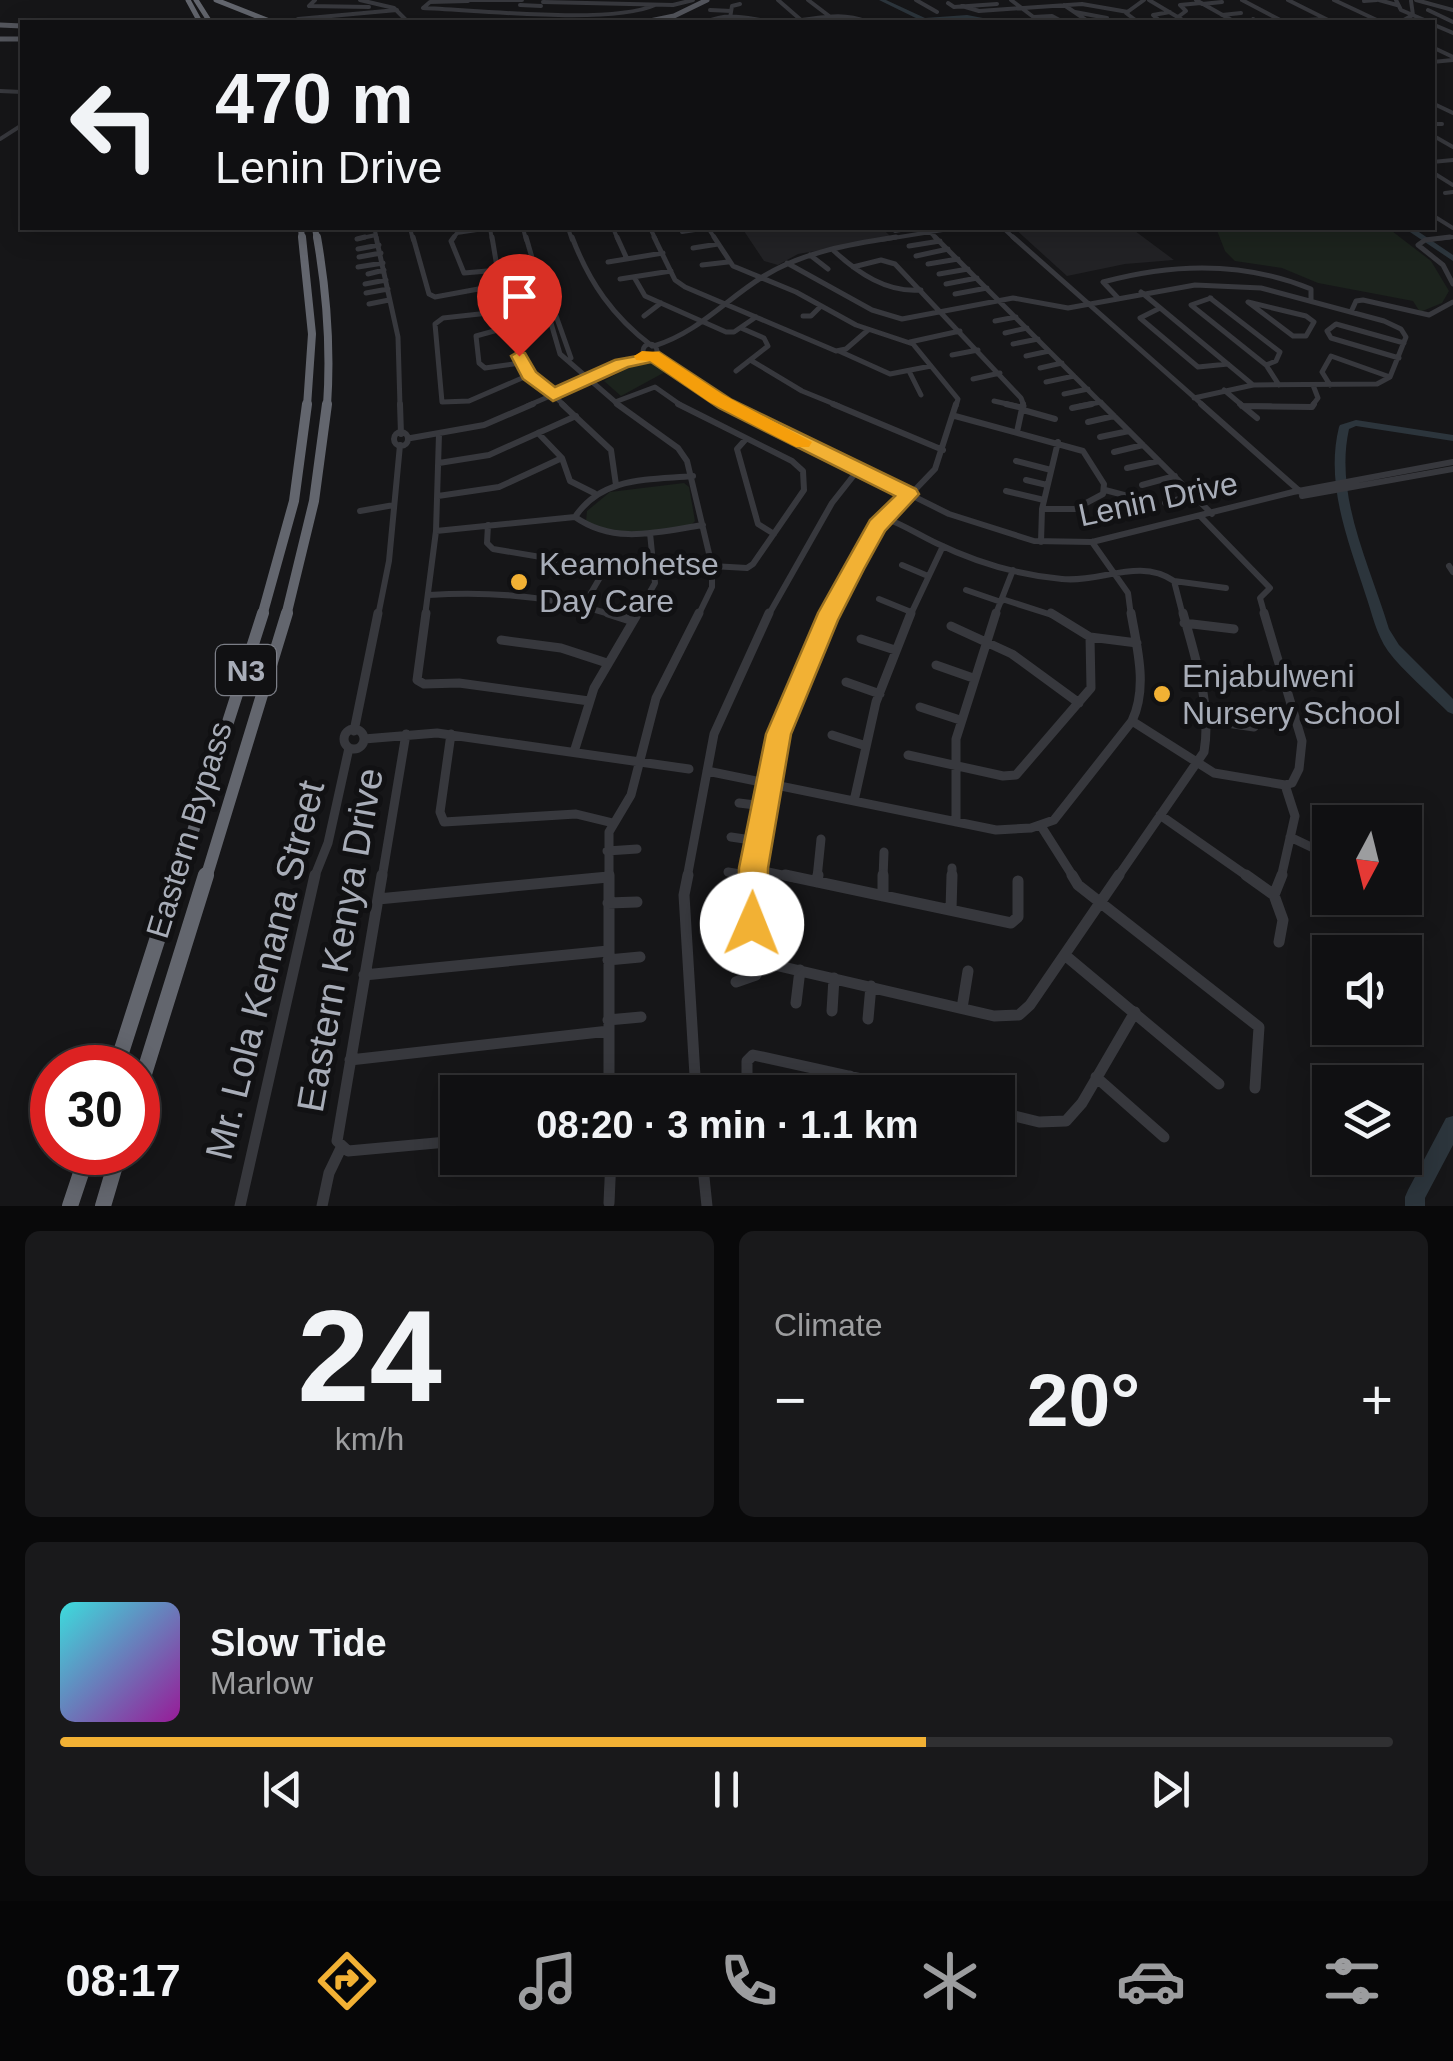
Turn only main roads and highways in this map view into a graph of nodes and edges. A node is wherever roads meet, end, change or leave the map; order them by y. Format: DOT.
graph roads {
  1 [pos="216,0"];
  2 [pos="709,0"];
  3 [pos="410,19"];
  4 [pos="268,20"];
  5 [pos="516,20"];
  6 [pos="527,20"];
  7 [pos="649,20"];
  8 [pos="661,20"];
  9 [pos="299,230"];
  10 [pos="316,230"];
  11 [pos="123,1045"];
  12 [pos="153,1045"];
  13 [pos="80,1175"];
  14 [pos="112,1175"];
  15 [pos="70,1206"];
  16 [pos="102,1206"];
  1 -- 4 [label="highway"];
  2 -- 7 [label="main road"];
  2 -- 8 [label="main road"];
  3 -- 5 [label="main road"];
  3 -- 6 [label="main road"];
  9 -- 11 [label="highway, Eastern Bypass / N3"];
  10 -- 12 [label="highway, Eastern Bypass / N3"];
  13 -- 15 [label="highway"];
  14 -- 16 [label="highway"];
}
